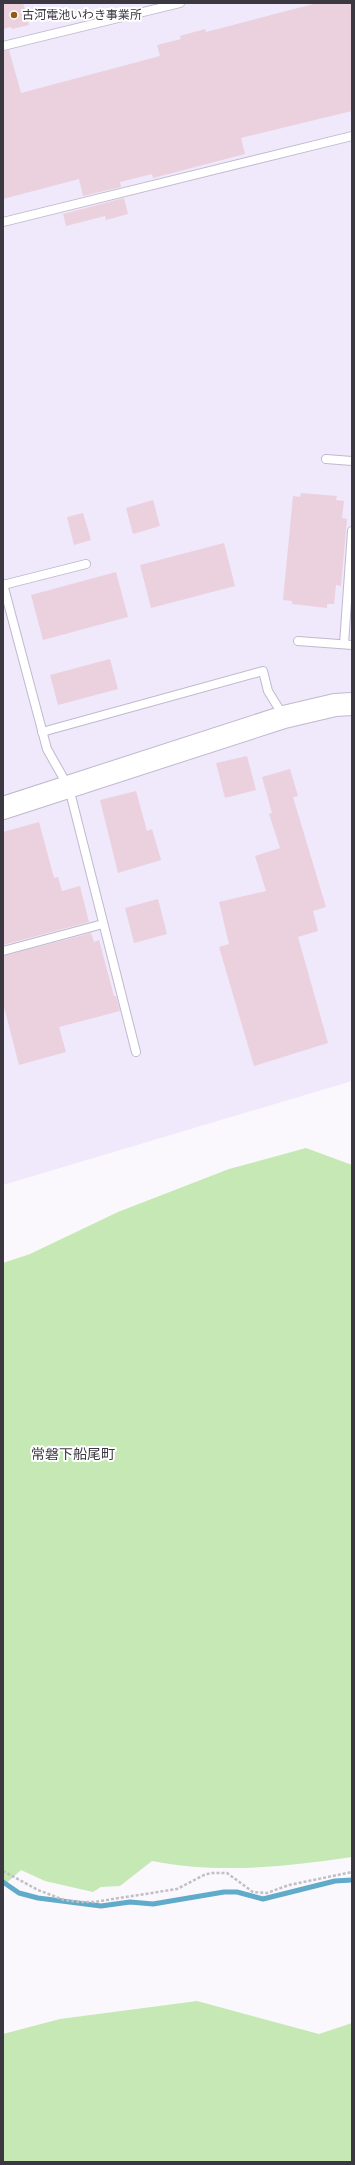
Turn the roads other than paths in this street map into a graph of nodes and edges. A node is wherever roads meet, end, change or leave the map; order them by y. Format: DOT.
graph roads {
  1 [pos="180,3"];
  2 [pos="3,46"];
  3 [pos="352,136"];
  4 [pos="3,222"];
  5 [pos="326,459"];
  6 [pos="352,461"];
  7 [pos="352,530"];
  8 [pos="86,564"];
  9 [pos="3,585"];
  10 [pos="298,640"];
  11 [pos="348,644"];
  12 [pos="352,704"];
  13 [pos="284,717"];
  14 [pos="42,732"];
  15 [pos="68,788"];
  16 [pos="3,808"];
  17 [pos="103,924"];
  18 [pos="3,951"];
  19 [pos="136,1052"];
  1 -- 2 [label="lane"];
  3 -- 4 [label="lane"];
  5 -- 6 [label="lane"];
  7 -- 11 [label="lane"];
  8 -- 9 [label="lane"];
  9 -- 14 [label="lane"];
  10 -- 11 [label="lane"];
  12 -- 13 [label="street"];
  13 -- 14 [label="lane"];
  13 -- 15 [label="street"];
  14 -- 15 [label="lane"];
  15 -- 16 [label="street"];
  15 -- 17 [label="lane"];
  17 -- 18 [label="lane"];
  17 -- 19 [label="lane"];
}
